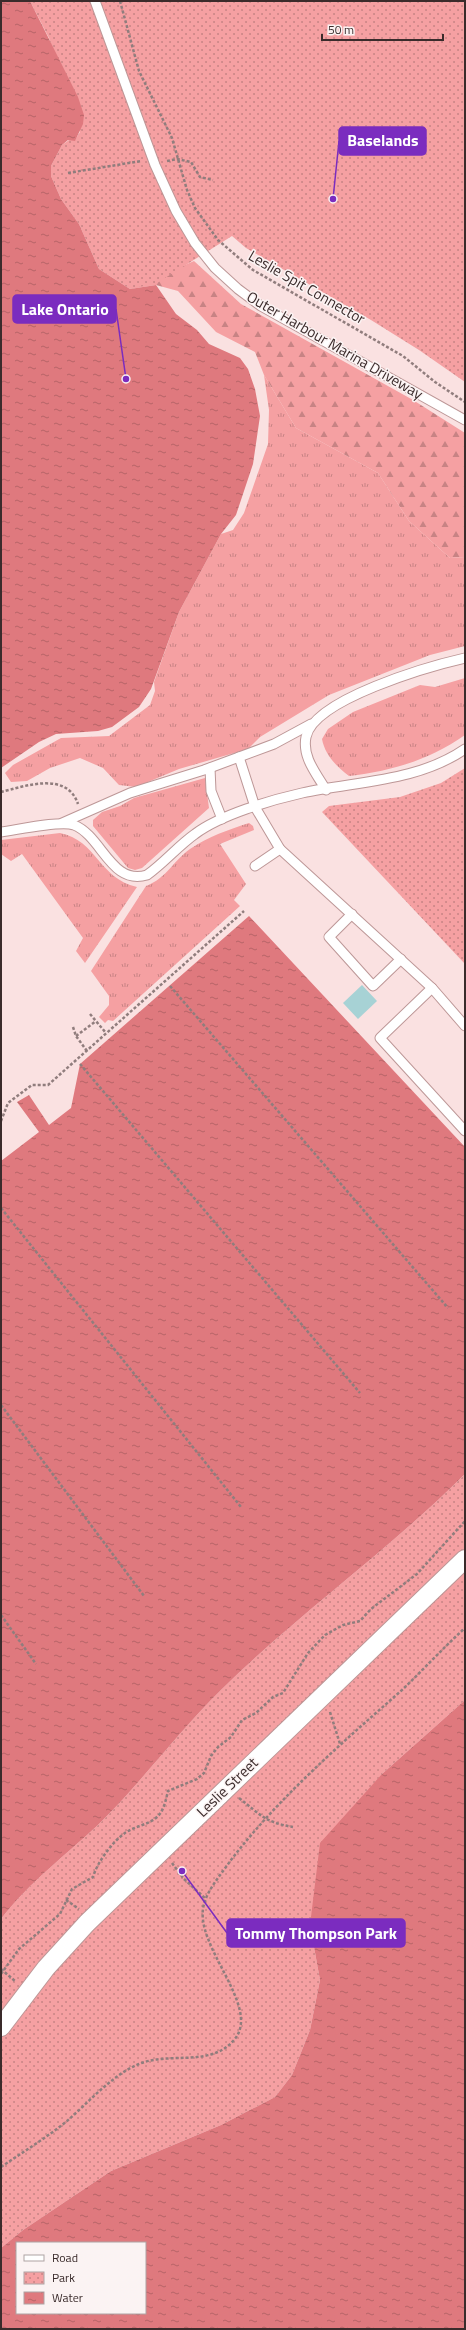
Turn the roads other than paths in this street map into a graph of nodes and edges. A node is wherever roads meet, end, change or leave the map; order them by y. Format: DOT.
graph roads {
  1 [pos="95,1"];
  2 [pos="465,420"];
  3 [pos="465,658"];
  4 [pos="311,724"];
  5 [pos="465,749"];
  6 [pos="239,757"];
  7 [pos="210,768"];
  8 [pos="326,790"];
  9 [pos="255,807"];
  10 [pos="222,819"];
  11 [pos="62,823"];
  12 [pos="1,832"];
  13 [pos="280,849"];
  14 [pos="255,866"];
  15 [pos="352,914"];
  16 [pos="401,959"];
  17 [pos="432,988"];
  18 [pos="465,1026"];
  19 [pos="465,1131"];
  20 [pos="465,1559"];
  21 [pos="1,2027"];
  1 -- 2 [label="lane, Outer Harbour Marina Driveway"];
  3 -- 4 [label="lane"];
  4 -- 6 [label="lane"];
  4 -- 8 [label="lane"];
  5 -- 8 [label="lane"];
  6 -- 7 [label="lane"];
  6 -- 9 [label="lane"];
  7 -- 10 [label="lane"];
  7 -- 11 [label="lane"];
  8 -- 9 [label="lane"];
  9 -- 10 [label="lane"];
  9 -- 13 [label="lane"];
  10 -- 11 [label="lane"];
  11 -- 12 [label="lane"];
  13 -- 14 [label="lane"];
  13 -- 15 [label="lane"];
  15 -- 16 [label="lane"];
  15 -- 16 [label="lane"];
  16 -- 17 [label="lane"];
  17 -- 18 [label="lane"];
  17 -- 19 [label="lane"];
  20 -- 21 [label="street, Leslie Street"];
}
